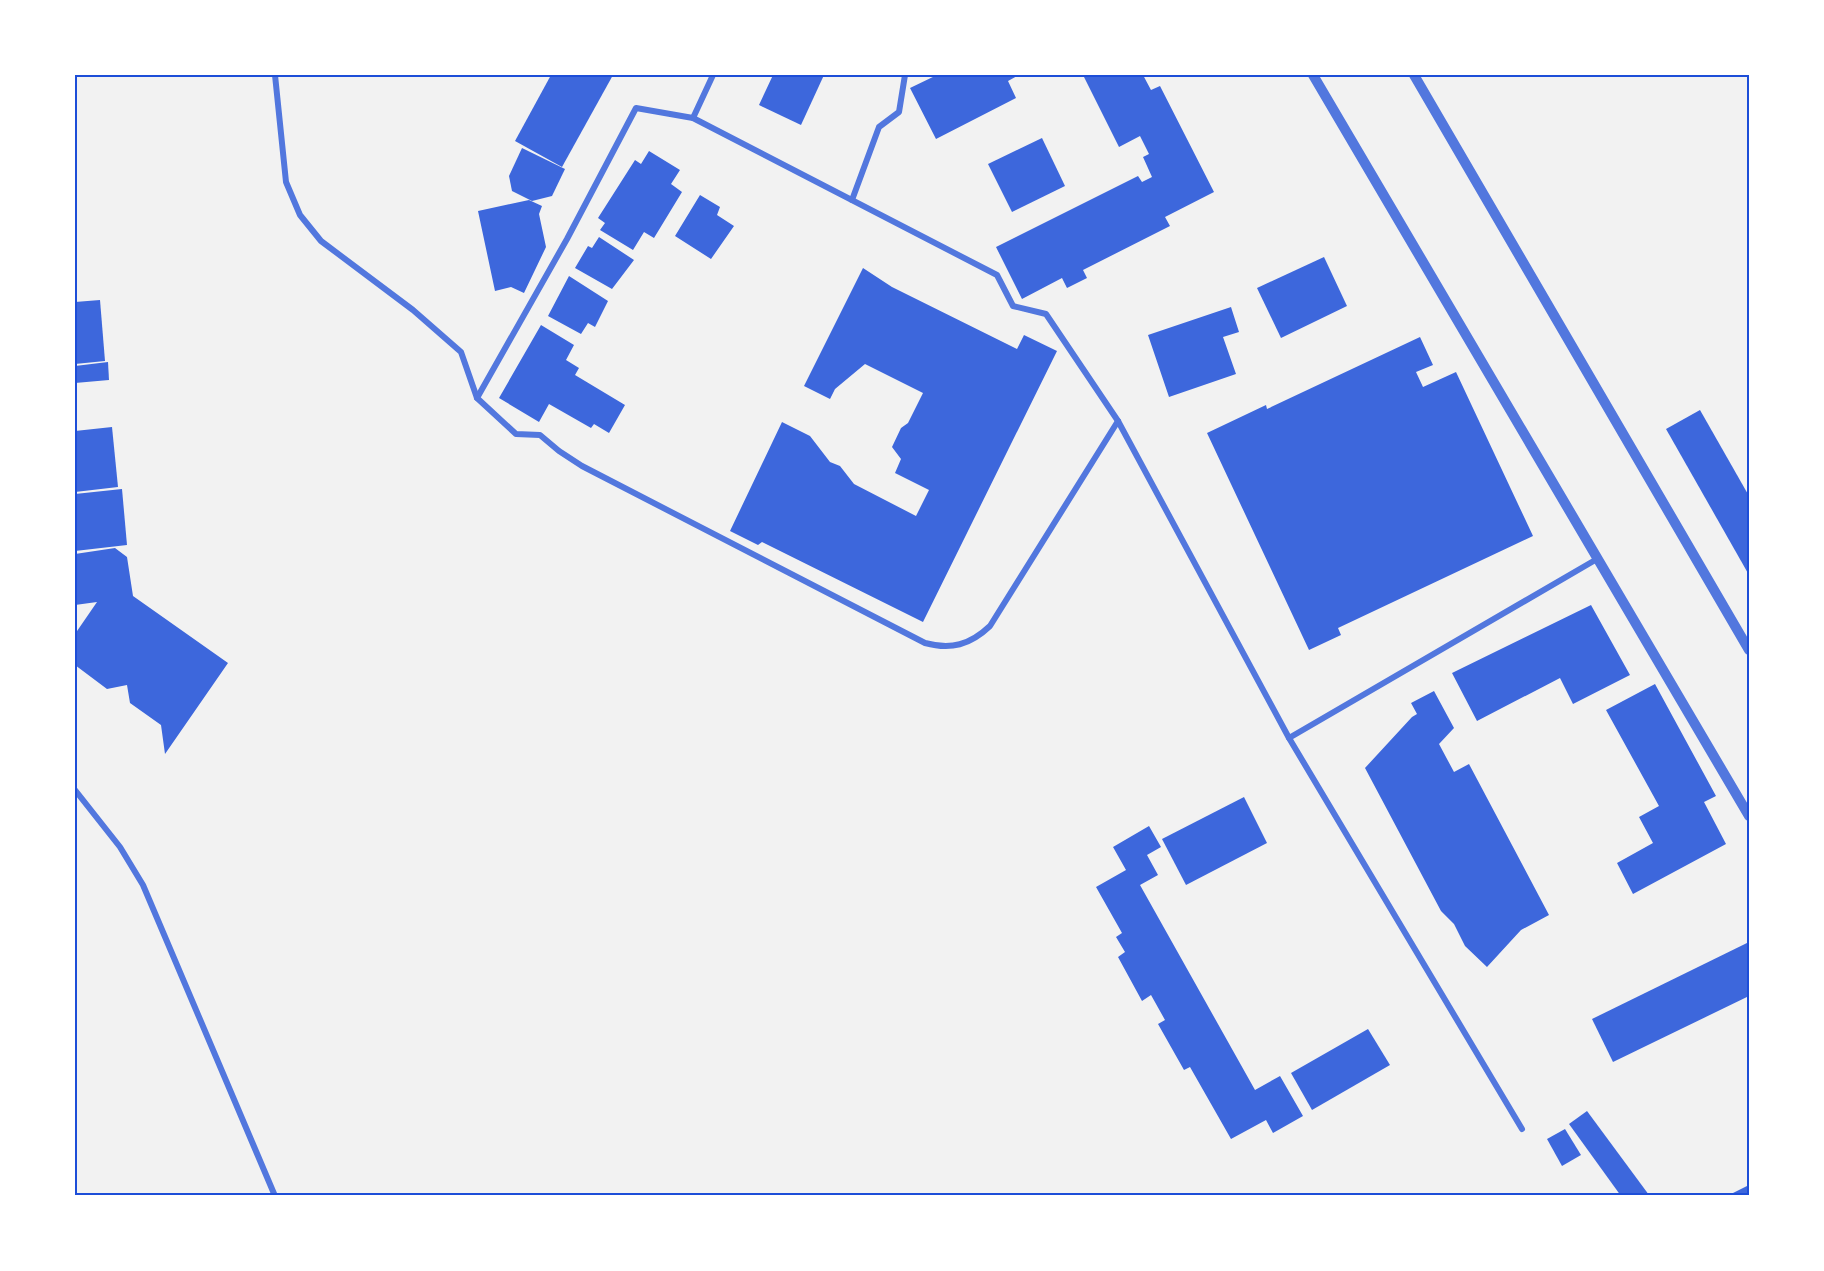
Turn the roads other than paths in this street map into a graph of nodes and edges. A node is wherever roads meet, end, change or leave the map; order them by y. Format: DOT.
graph roads {
  1 [pos="275,75"];
  2 [pos="713,75"];
  3 [pos="905,75"];
  4 [pos="1313,75"];
  5 [pos="1414,75"];
  6 [pos="693,118"];
  7 [pos="852,200"];
  8 [pos="477,398"];
  9 [pos="1118,421"];
  10 [pos="1597,559"];
  11 [pos="1749,651"];
  12 [pos="1289,738"];
  13 [pos="75,790"];
  14 [pos="1749,816"];
  15 [pos="1522,1130"];
  16 [pos="275,1196"];
  1 -- 8 [label="street"];
  2 -- 6 [label="street"];
  3 -- 7 [label="street"];
  4 -- 10 [label="street"];
  5 -- 11 [label="street"];
  6 -- 7 [label="street"];
  6 -- 8 [label="street"];
  7 -- 9 [label="street"];
  8 -- 9 [label="street"];
  9 -- 12 [label="street"];
  10 -- 12 [label="street"];
  10 -- 14 [label="street"];
  12 -- 15 [label="street"];
  13 -- 16 [label="street"];
}
